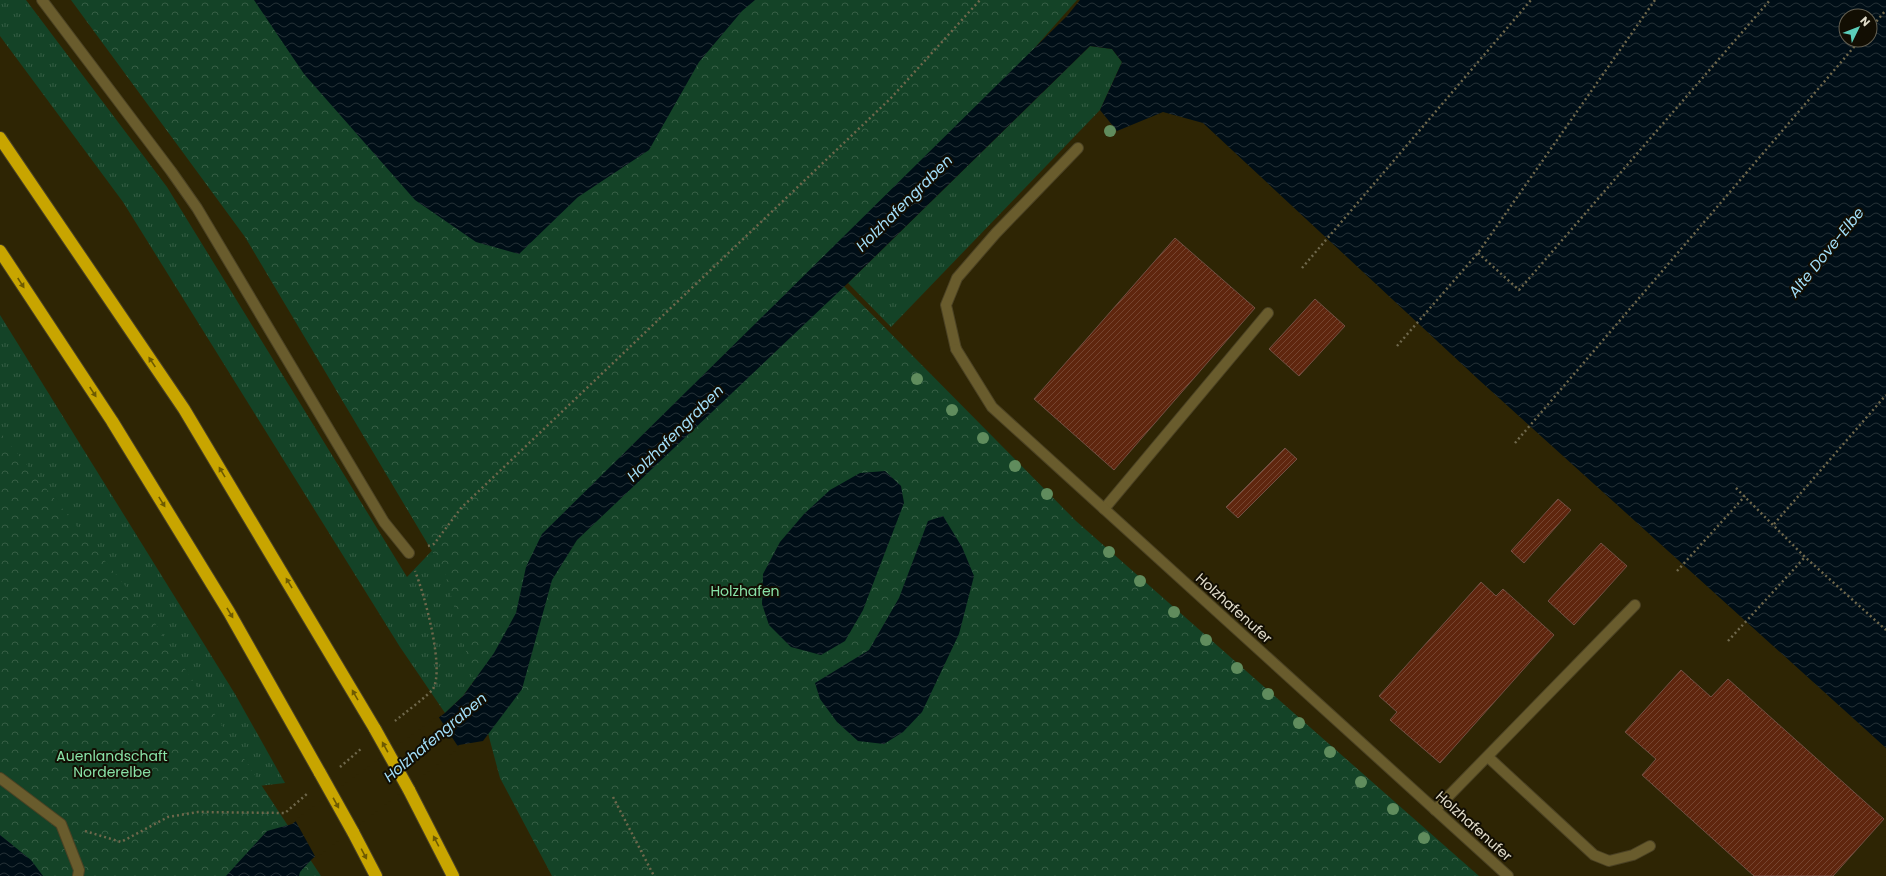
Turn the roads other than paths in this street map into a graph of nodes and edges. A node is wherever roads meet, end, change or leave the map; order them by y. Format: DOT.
graph roads {
  1 [pos="42,0"];
  2 [pos="0,138"];
  3 [pos="1078,148"];
  4 [pos="0,250"];
  5 [pos="1268,313"];
  6 [pos="1104,509"];
  7 [pos="409,553"];
  8 [pos="1635,604"];
  9 [pos="1488,757"];
  10 [pos="0,778"];
  11 [pos="1436,810"];
  12 [pos="1650,846"];
  13 [pos="78,876"];
  14 [pos="376,876"];
  15 [pos="453,876"];
  16 [pos="1508,876"];
  1 -- 7 [label="street"];
  15 -- 2 [label="highway, one-way, bridge"];
  3 -- 6 [label="street, Holzhafenufer"];
  4 -- 14 [label="highway, one-way, bridge"];
  5 -- 6 [label="street"];
  6 -- 11 [label="street, Holzhafenufer"];
  8 -- 9 [label="street"];
  9 -- 11 [label="street"];
  9 -- 12 [label="street"];
  10 -- 13 [label="street"];
  11 -- 16 [label="street, Holzhafenufer"];
}
